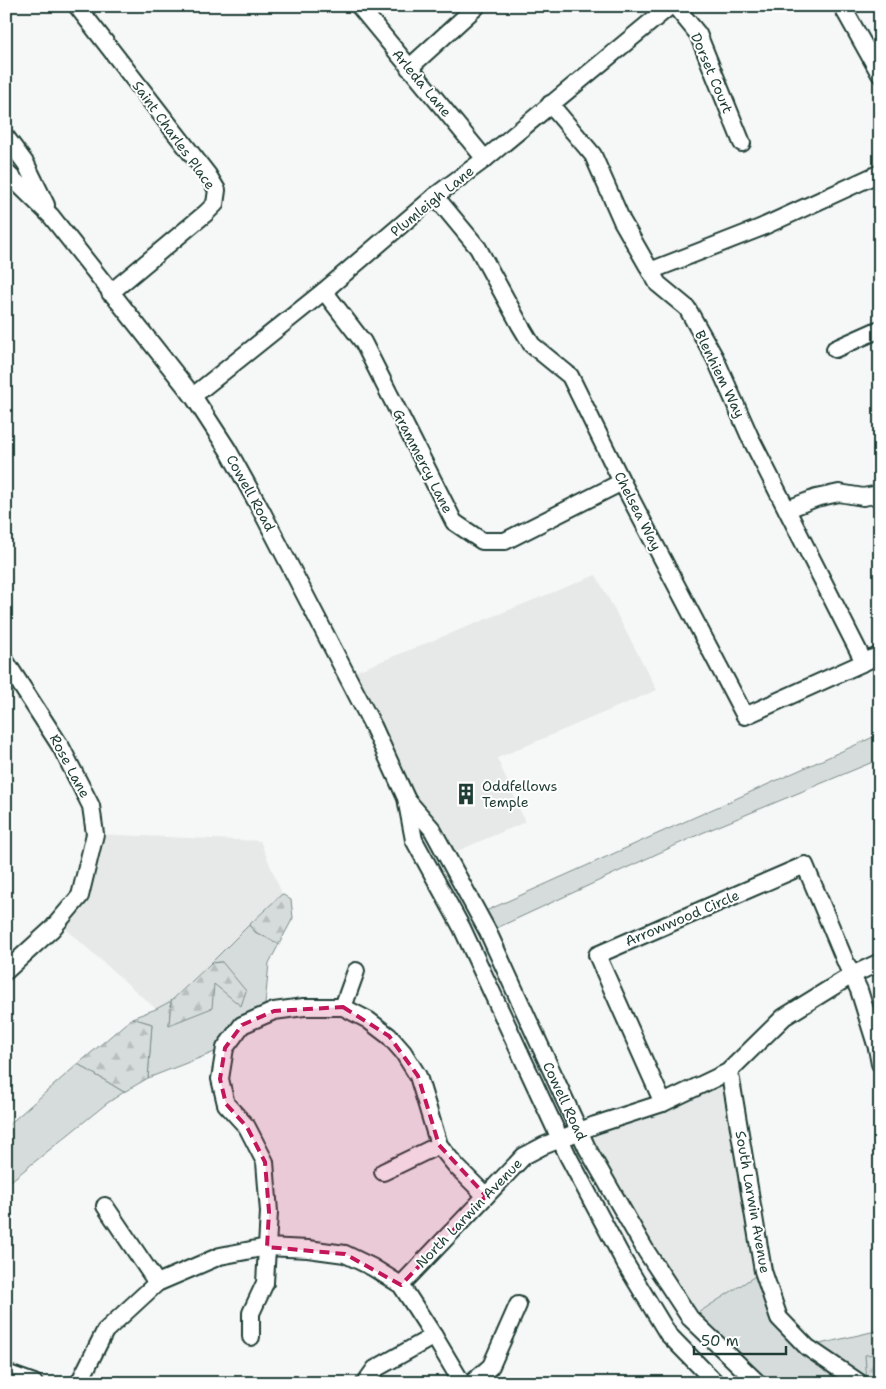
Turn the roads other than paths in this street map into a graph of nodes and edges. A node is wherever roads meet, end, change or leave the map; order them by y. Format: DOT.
graph roads {
  1 [pos="77,6"];
  2 [pos="358,6"];
  3 [pos="477,6"];
  4 [pos="670,6"];
  5 [pos="675,6"];
  6 [pos="842,6"];
  7 [pos="409,68"];
  8 [pos="880,74"];
  9 [pos="550,104"];
  10 [pos="6,137"];
  11 [pos="742,143"];
  12 [pos="485,159"];
  13 [pos="6,172"];
  14 [pos="880,173"];
  15 [pos="436,196"];
  16 [pos="52,216"];
  17 [pos="650,271"];
  18 [pos="324,291"];
  19 [pos="110,293"];
  20 [pos="880,329"];
  21 [pos="835,349"];
  22 [pos="192,396"];
  23 [pos="622,482"];
  24 [pos="880,494"];
  25 [pos="788,509"];
  26 [pos="880,655"];
  27 [pos="6,662"];
  28 [pos="864,662"];
  29 [pos="406,798"];
  30 [pos="880,962"];
  31 [pos="6,971"];
  32 [pos="356,971"];
  33 [pos="852,976"];
  34 [pos="343,1007"];
  35 [pos="880,1064"];
  36 [pos="728,1072"];
  37 [pos="663,1102"];
  38 [pos="579,1132"];
  39 [pos="560,1140"];
  40 [pos="439,1145"];
  41 [pos="383,1172"];
  42 [pos="486,1196"];
  43 [pos="105,1206"];
  44 [pos="267,1247"];
  45 [pos="157,1282"];
  46 [pos="401,1285"];
  47 [pos="518,1305"];
  48 [pos="434,1336"];
  49 [pos="251,1337"];
  50 [pos="6,1373"];
  51 [pos="34,1383"];
  52 [pos="79,1383"];
  53 [pos="364,1383"];
  54 [pos="462,1383"];
  55 [pos="472,1383"];
  56 [pos="716,1383"];
  57 [pos="758,1383"];
  58 [pos="860,1383"];
  1 -- 19 [label="street, Saint Charles Place"];
  2 -- 7 [label="street, Arleda Lane"];
  3 -- 7 [label="street"];
  4 -- 9 [label="street, Plumleigh Lane"];
  5 -- 11 [label="street, Dorset Court"];
  6 -- 8 [label="street"];
  7 -- 12 [label="street, Arleda Lane"];
  9 -- 12 [label="street, Plumleigh Lane"];
  9 -- 17 [label="street, Blenhiem Way"];
  10 -- 16 [label="street, Cowell Road"];
  12 -- 15 [label="street, Plumleigh Lane"];
  13 -- 16 [label="street, Cowell Road"];
  14 -- 17 [label="street"];
  15 -- 18 [label="street, Plumleigh Lane"];
  15 -- 23 [label="street, Chelsea Way"];
  16 -- 19 [label="street, Cowell Road"];
  17 -- 25 [label="street, Blenhiem Way"];
  18 -- 22 [label="street, Plumleigh Lane"];
  18 -- 23 [label="street, Grammercy Lane"];
  19 -- 22 [label="street, Cowell Road"];
  20 -- 21 [label="street"];
  22 -- 29 [label="street, Cowell Road"];
  23 -- 28 [label="street, Chelsea Way"];
  24 -- 25 [label="street"];
  25 -- 28 [label="street, Blenhiem Way"];
  26 -- 28 [label="street, Chelsea Way"];
  27 -- 31 [label="street, Rose Lane"];
  29 -- 38 [label="street, Cowell Road"];
  29 -- 39 [label="street, Cowell Road"];
  30 -- 33 [label="street, North Larwin Avenue"];
  32 -- 34 [label="street"];
  33 -- 35 [label="street"];
  33 -- 36 [label="street, North Larwin Avenue"];
  33 -- 37 [label="street, Arrowwood Circle"];
  34 -- 40 [label="street"];
  34 -- 44 [label="street"];
  36 -- 37 [label="street, North Larwin Avenue"];
  36 -- 58 [label="street, South Larwin Avenue"];
  37 -- 38 [label="street, North Larwin Avenue"];
  38 -- 39 [label="street, North Larwin Avenue"];
  38 -- 57 [label="street, Cowell Road"];
  39 -- 42 [label="street, North Larwin Avenue"];
  39 -- 56 [label="street, Cowell Road"];
  40 -- 41 [label="street"];
  40 -- 42 [label="street"];
  42 -- 46 [label="street, North Larwin Avenue"];
  43 -- 45 [label="street"];
  44 -- 45 [label="street"];
  44 -- 46 [label="street"];
  44 -- 49 [label="street"];
  45 -- 52 [label="street"];
  46 -- 48 [label="street"];
  47 -- 55 [label="street"];
  48 -- 53 [label="street"];
  48 -- 54 [label="street"];
  50 -- 51 [label="street"];
}
